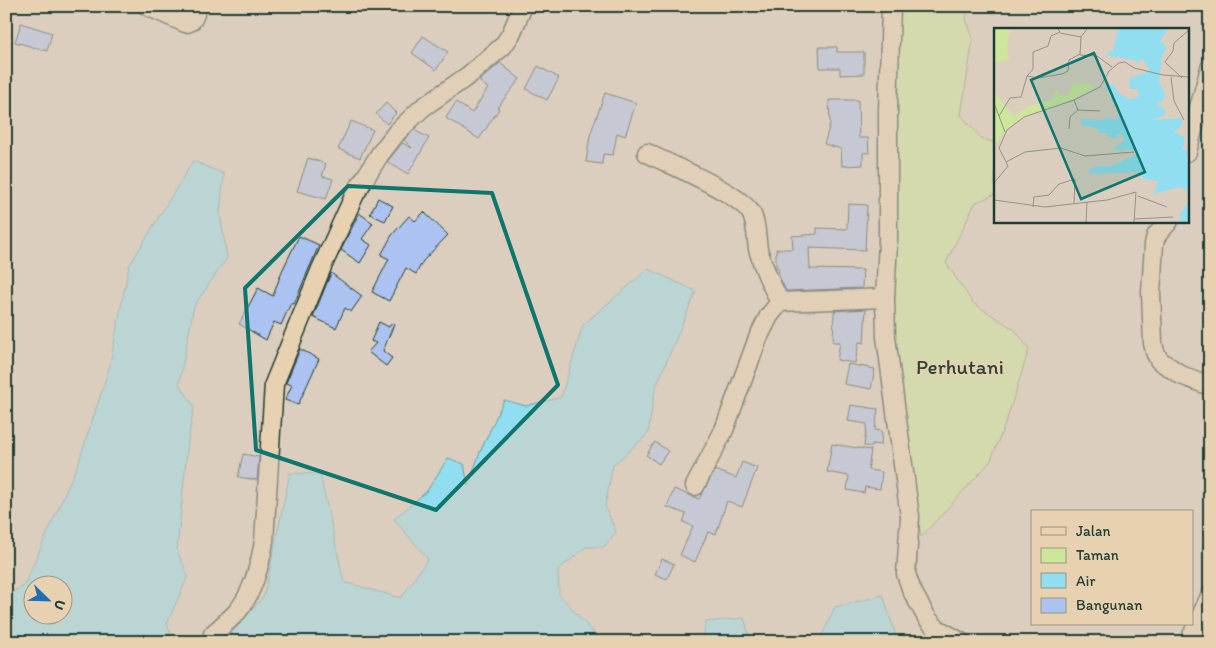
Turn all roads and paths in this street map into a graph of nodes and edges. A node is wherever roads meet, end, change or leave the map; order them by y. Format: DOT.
graph roads {
  1 [pos="147,6"];
  2 [pos="197,6"];
  3 [pos="523,6"];
  4 [pos="891,6"];
  5 [pos="1210,68"];
  6 [pos="1188,148"];
  7 [pos="647,153"];
  8 [pos="1168,222"];
  9 [pos="885,298"];
  10 [pos="780,302"];
  11 [pos="1210,386"];
  12 [pos="695,486"];
  13 [pos="1210,596"];
  14 [pos="213,634"];
  15 [pos="961,642"];
  16 [pos="1189,642"];
  1 -- 2 [label="street"];
  3 -- 14 [label="street"];
  4 -- 9 [label="street"];
  5 -- 6 [label="street"];
  7 -- 10 [label="street"];
  8 -- 11 [label="street"];
  9 -- 10 [label="street"];
  9 -- 15 [label="street"];
  10 -- 12 [label="street"];
  13 -- 16 [label="street"];
}
